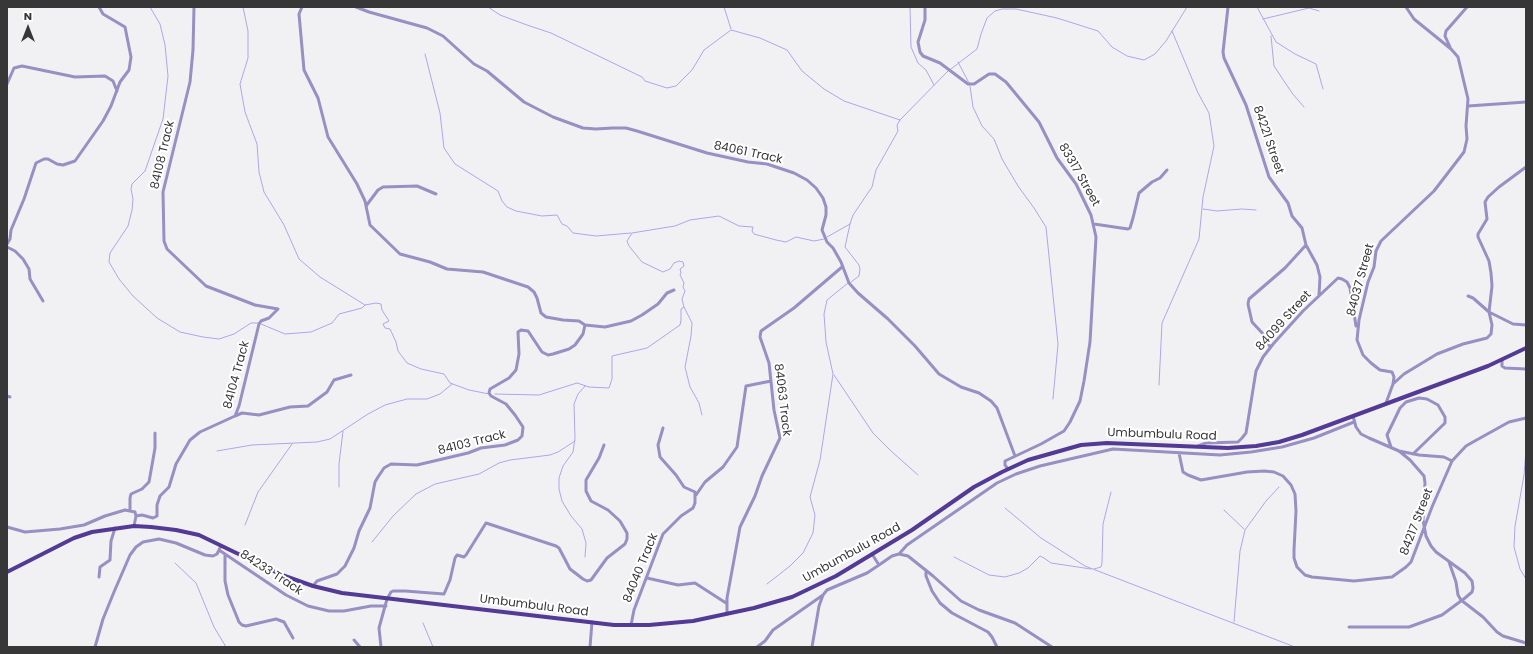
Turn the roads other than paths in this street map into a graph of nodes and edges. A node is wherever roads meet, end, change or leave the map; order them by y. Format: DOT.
graph roads {
  1 [pos="99,7"];
  2 [pos="194,7"];
  3 [pos="302,7"];
  4 [pos="356,7"];
  5 [pos="925,7"];
  6 [pos="1228,7"];
  7 [pos="1406,7"];
  8 [pos="1467,7"];
  9 [pos="1451,49"];
  10 [pos="7,84"];
  11 [pos="116,92"];
  12 [pos="1526,102"];
  13 [pos="1468,106"];
  14 [pos="1526,167"];
  15 [pos="1167,170"];
  16 [pos="436,194"];
  17 [pos="366,206"];
  18 [pos="1094,224"];
  19 [pos="1306,245"];
  20 [pos="7,246"];
  21 [pos="842,267"];
  22 [pos="674,290"];
  23 [pos="1319,295"];
  24 [pos="1468,296"];
  25 [pos="43,301"];
  26 [pos="278,309"];
  27 [pos="1489,312"];
  28 [pos="585,325"];
  29 [pos="1526,325"];
  30 [pos="1357,328"];
  31 [pos="1270,348"];
  32 [pos="1526,348"];
  33 [pos="1502,359"];
  34 [pos="1526,369"];
  35 [pos="350,375"];
  36 [pos="771,381"];
  37 [pos="1393,384"];
  38 [pos="1386,403"];
  39 [pos="235,416"];
  40 [pos="1353,416"];
  41 [pos="1526,418"];
  42 [pos="1354,422"];
  43 [pos="663,428"];
  44 [pos="155,433"];
  45 [pos="1113,443"];
  46 [pos="604,445"];
  47 [pos="1198,446"];
  48 [pos="1391,447"];
  49 [pos="1113,449"];
  50 [pos="1399,451"];
  51 [pos="1179,453"];
  52 [pos="1413,454"];
  53 [pos="1015,456"];
  54 [pos="1452,461"];
  55 [pos="1011,468"];
  56 [pos="1016,474"];
  57 [pos="696,495"];
  58 [pos="130,511"];
  59 [pos="136,516"];
  60 [pos="134,526"];
  61 [pos="7,527"];
  62 [pos="115,528"];
  63 [pos="1424,528"];
  64 [pos="221,546"];
  65 [pos="219,550"];
  66 [pos="225,554"];
  67 [pos="872,554"];
  68 [pos="899,554"];
  69 [pos="1449,562"];
  70 [pos="879,564"];
  71 [pos="926,570"];
  72 [pos="7,572"];
  73 [pos="98,577"];
  74 [pos="647,578"];
  75 [pos="313,586"];
  76 [pos="823,595"];
  77 [pos="387,599"];
  78 [pos="1461,600"];
  79 [pos="726,603"];
  80 [pos="386,606"];
  81 [pos="727,614"];
  82 [pos="592,622"];
  83 [pos="631,625"];
  84 [pos="1349,627"];
  85 [pos="293,638"];
  86 [pos="354,640"];
  87 [pos="1526,643"];
  88 [pos="95,647"];
  89 [pos="360,647"];
  90 [pos="381,647"];
  91 [pos="590,647"];
  92 [pos="757,647"];
  93 [pos="811,647"];
  94 [pos="997,647"];
  95 [pos="1052,647"];
  1 -- 11 [label="street"];
  2 -- 26 [label="street, 84108 Track"];
  3 -- 17 [label="street"];
  4 -- 21 [label="street, 84061 Track"];
  5 -- 18 [label="street, 83317 Street"];
  6 -- 19 [label="street, 84221 Street"];
  7 -- 9 [label="street"];
  8 -- 9 [label="street"];
  9 -- 13 [label="street"];
  10 -- 11 [label="street"];
  11 -- 20 [label="street"];
  12 -- 13 [label="street"];
  13 -- 30 [label="street, 84037 Street"];
  14 -- 27 [label="street"];
  15 -- 18 [label="street"];
  16 -- 17 [label="street"];
  17 -- 28 [label="street"];
  18 -- 53 [label="street, 83317 Street"];
  19 -- 23 [label="street, 84221 Street"];
  19 -- 31 [label="street"];
  20 -- 25 [label="street"];
  21 -- 36 [label="street, 84063 Track"];
  21 -- 53 [label="street, 84061 Track"];
  22 -- 28 [label="street"];
  23 -- 30 [label="street, 84099 Street"];
  23 -- 31 [label="street, 84099 Street"];
  24 -- 27 [label="street"];
  26 -- 39 [label="street, 84104 Track"];
  27 -- 29 [label="street"];
  27 -- 37 [label="street"];
  28 -- 75 [label="street, 84103 Track"];
  30 -- 37 [label="street, 84037 Street"];
  31 -- 47 [label="street, 84099 Street"];
  32 -- 33 [label="main road, Umbumbulu Road"];
  33 -- 34 [label="street"];
  33 -- 38 [label="main road, Umbumbulu Road"];
  35 -- 39 [label="street"];
  36 -- 57 [label="street, 84040 Track"];
  36 -- 79 [label="street, 84063 Track"];
  37 -- 38 [label="street"];
  38 -- 40 [label="main road, Umbumbulu Road"];
  39 -- 59 [label="street, 84104 Track"];
  40 -- 42 [label="street"];
  40 -- 47 [label="main road, Umbumbulu Road"];
  41 -- 54 [label="street"];
  42 -- 48 [label="street"];
  42 -- 51 [label="street"];
  43 -- 57 [label="street"];
  44 -- 58 [label="street"];
  45 -- 47 [label="main road, Umbumbulu Road"];
  45 -- 49 [label="street"];
  45 -- 55 [label="main road, Umbumbulu Road"];
  46 -- 77 [label="street"];
  48 -- 50 [label="street"];
  48 -- 52 [label="street"];
  49 -- 51 [label="street"];
  49 -- 56 [label="street"];
  50 -- 52 [label="street"];
  50 -- 63 [label="street"];
  51 -- 63 [label="street, 84217 Street"];
  52 -- 54 [label="street"];
  53 -- 55 [label="street"];
  54 -- 63 [label="street, 84217 Street"];
  55 -- 56 [label="street"];
  55 -- 67 [label="main road, Umbumbulu Road"];
  56 -- 68 [label="street"];
  57 -- 74 [label="street, 84040 Track"];
  58 -- 59 [label="street"];
  58 -- 61 [label="street"];
  59 -- 60 [label="street"];
  60 -- 62 [label="main road, Umbumbulu Road"];
  60 -- 64 [label="main road, Umbumbulu Road"];
  62 -- 72 [label="main road, Umbumbulu Road"];
  62 -- 73 [label="street"];
  63 -- 69 [label="street"];
  64 -- 65 [label="street"];
  64 -- 75 [label="main road, Umbumbulu Road"];
  65 -- 66 [label="street, 84233 Track"];
  65 -- 88 [label="street"];
  66 -- 80 [label="street, 84233 Track"];
  66 -- 85 [label="street"];
  67 -- 70 [label="street"];
  67 -- 81 [label="main road, Umbumbulu Road"];
  68 -- 70 [label="street"];
  68 -- 71 [label="street"];
  69 -- 78 [label="street"];
  69 -- 78 [label="street"];
  70 -- 76 [label="street"];
  71 -- 94 [label="street"];
  71 -- 95 [label="street"];
  74 -- 79 [label="street"];
  74 -- 83 [label="street, 84040 Track"];
  75 -- 77 [label="main road, Umbumbulu Road"];
  76 -- 92 [label="street"];
  76 -- 93 [label="street"];
  77 -- 80 [label="street"];
  77 -- 82 [label="main road, Umbumbulu Road"];
  78 -- 84 [label="street"];
  78 -- 87 [label="street"];
  79 -- 81 [label="street, 84063 Track"];
  80 -- 90 [label="street"];
  81 -- 83 [label="main road, Umbumbulu Road"];
  82 -- 83 [label="main road, Umbumbulu Road"];
  82 -- 91 [label="street"];
  86 -- 89 [label="street"];
}
